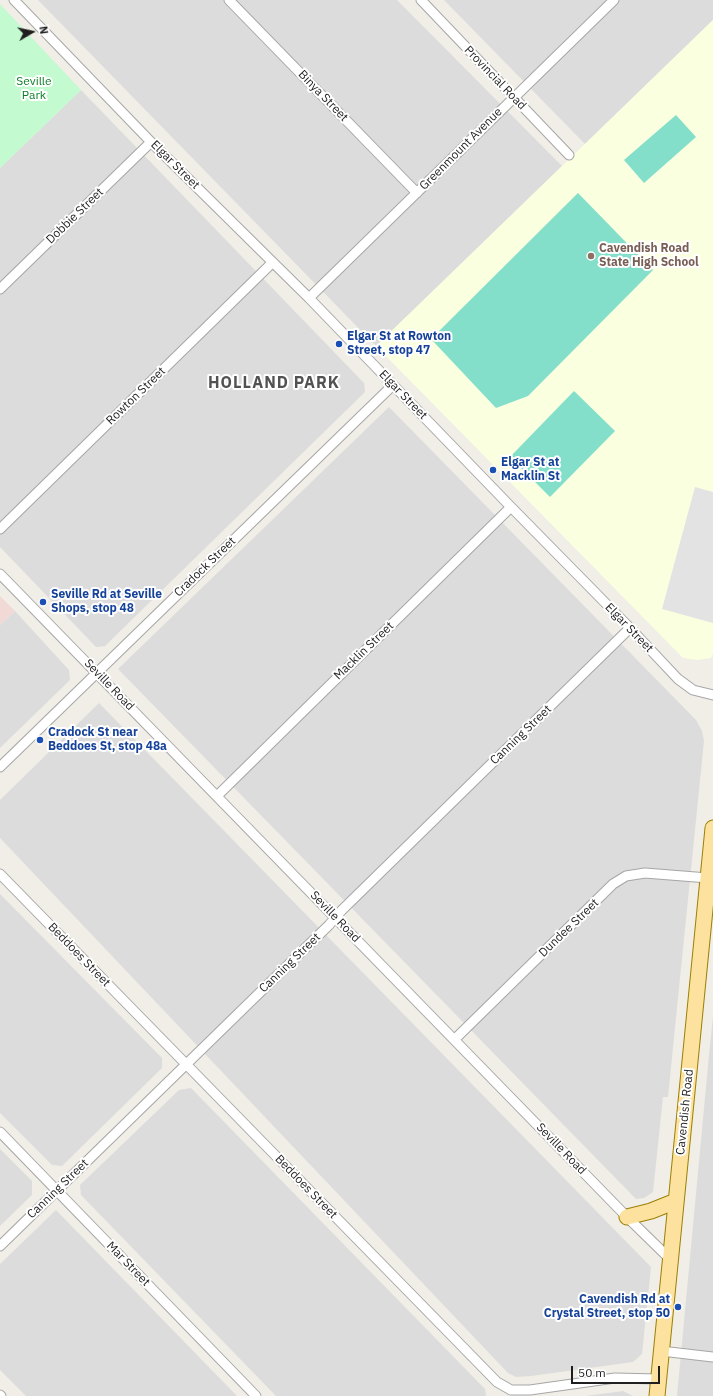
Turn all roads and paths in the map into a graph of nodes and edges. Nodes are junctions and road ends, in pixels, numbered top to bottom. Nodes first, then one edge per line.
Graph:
1 (14, 0) edge
2 (229, 0) edge
3 (420, 0) edge
4 (614, 0) edge
5 (514, 98) junction
6 (151, 142) junction
7 (570, 155) dead end
8 (417, 193) junction
9 (272, 263) junction
10 (0, 289) edge
11 (309, 298) junction
12 (393, 385) junction
13 (511, 507) junction
14 (0, 529) edge
15 (0, 574) edge
16 (630, 628) junction
17 (97, 672) junction
18 (713, 695) edge
19 (0, 767) edge
20 (217, 796) junction
21 (713, 828) edge
22 (0, 874) edge
23 (708, 878) junction
24 (335, 917) junction
25 (708, 926) edge
26 (455, 1039) junction
27 (186, 1064) junction
28 (0, 1132) edge
29 (56, 1191) junction
30 (676, 1201) junction
31 (627, 1217) junction
32 (0, 1246) edge
33 (670, 1259) junction
34 (661, 1351) junction
35 (713, 1357) edge
36 (658, 1379) junction
37 (510, 1393) edge
38 (256, 1396) edge
39 (657, 1396) edge

1 - 6 street, Elgar Street
2 - 8 street, Binya Street
3 - 5 street, Provincial Road
4 - 5 street, Greenmount Avenue
5 - 7 street, Provincial Road
5 - 8 street, Greenmount Avenue
6 - 9 street, Elgar Street
6 - 10 street, Dobbie Street
8 - 11 street, Greenmount Avenue
9 - 11 street, Elgar Street
9 - 14 street, Rowton Street
11 - 12 street, Elgar Street
12 - 13 street, Elgar Street
12 - 17 street, Cradock Street
13 - 16 street, Elgar Street
13 - 20 street, Macklin Street
15 - 17 street, Seville Road
16 - 18 street, Elgar Street
16 - 24 street, Canning Street
17 - 19 street, Cradock Street
17 - 20 street, Seville Road
20 - 24 street, Seville Road
21 - 23 main road, Cavendish Road
22 - 27 street, Beddoes Street
23 - 25 main road, Cavendish Road
23 - 26 street, Dundee Street
24 - 26 street, Seville Road
24 - 27 street, Canning Street
25 - 30 main road, Cavendish Road
26 - 31 street, Seville Road
27 - 29 street, Canning Street
27 - 37 street, Beddoes Street
28 - 29 street, Mar Street
29 - 32 street, Canning Street
29 - 38 street, Mar Street
30 - 31 main road
30 - 33 main road, Cavendish Road
31 - 33 street, Seville Road
33 - 34 main road, Cavendish Road
34 - 35 street
34 - 36 main road, Cavendish Road
36 - 37 street, Beddoes Street
36 - 39 main road, Cavendish Road

